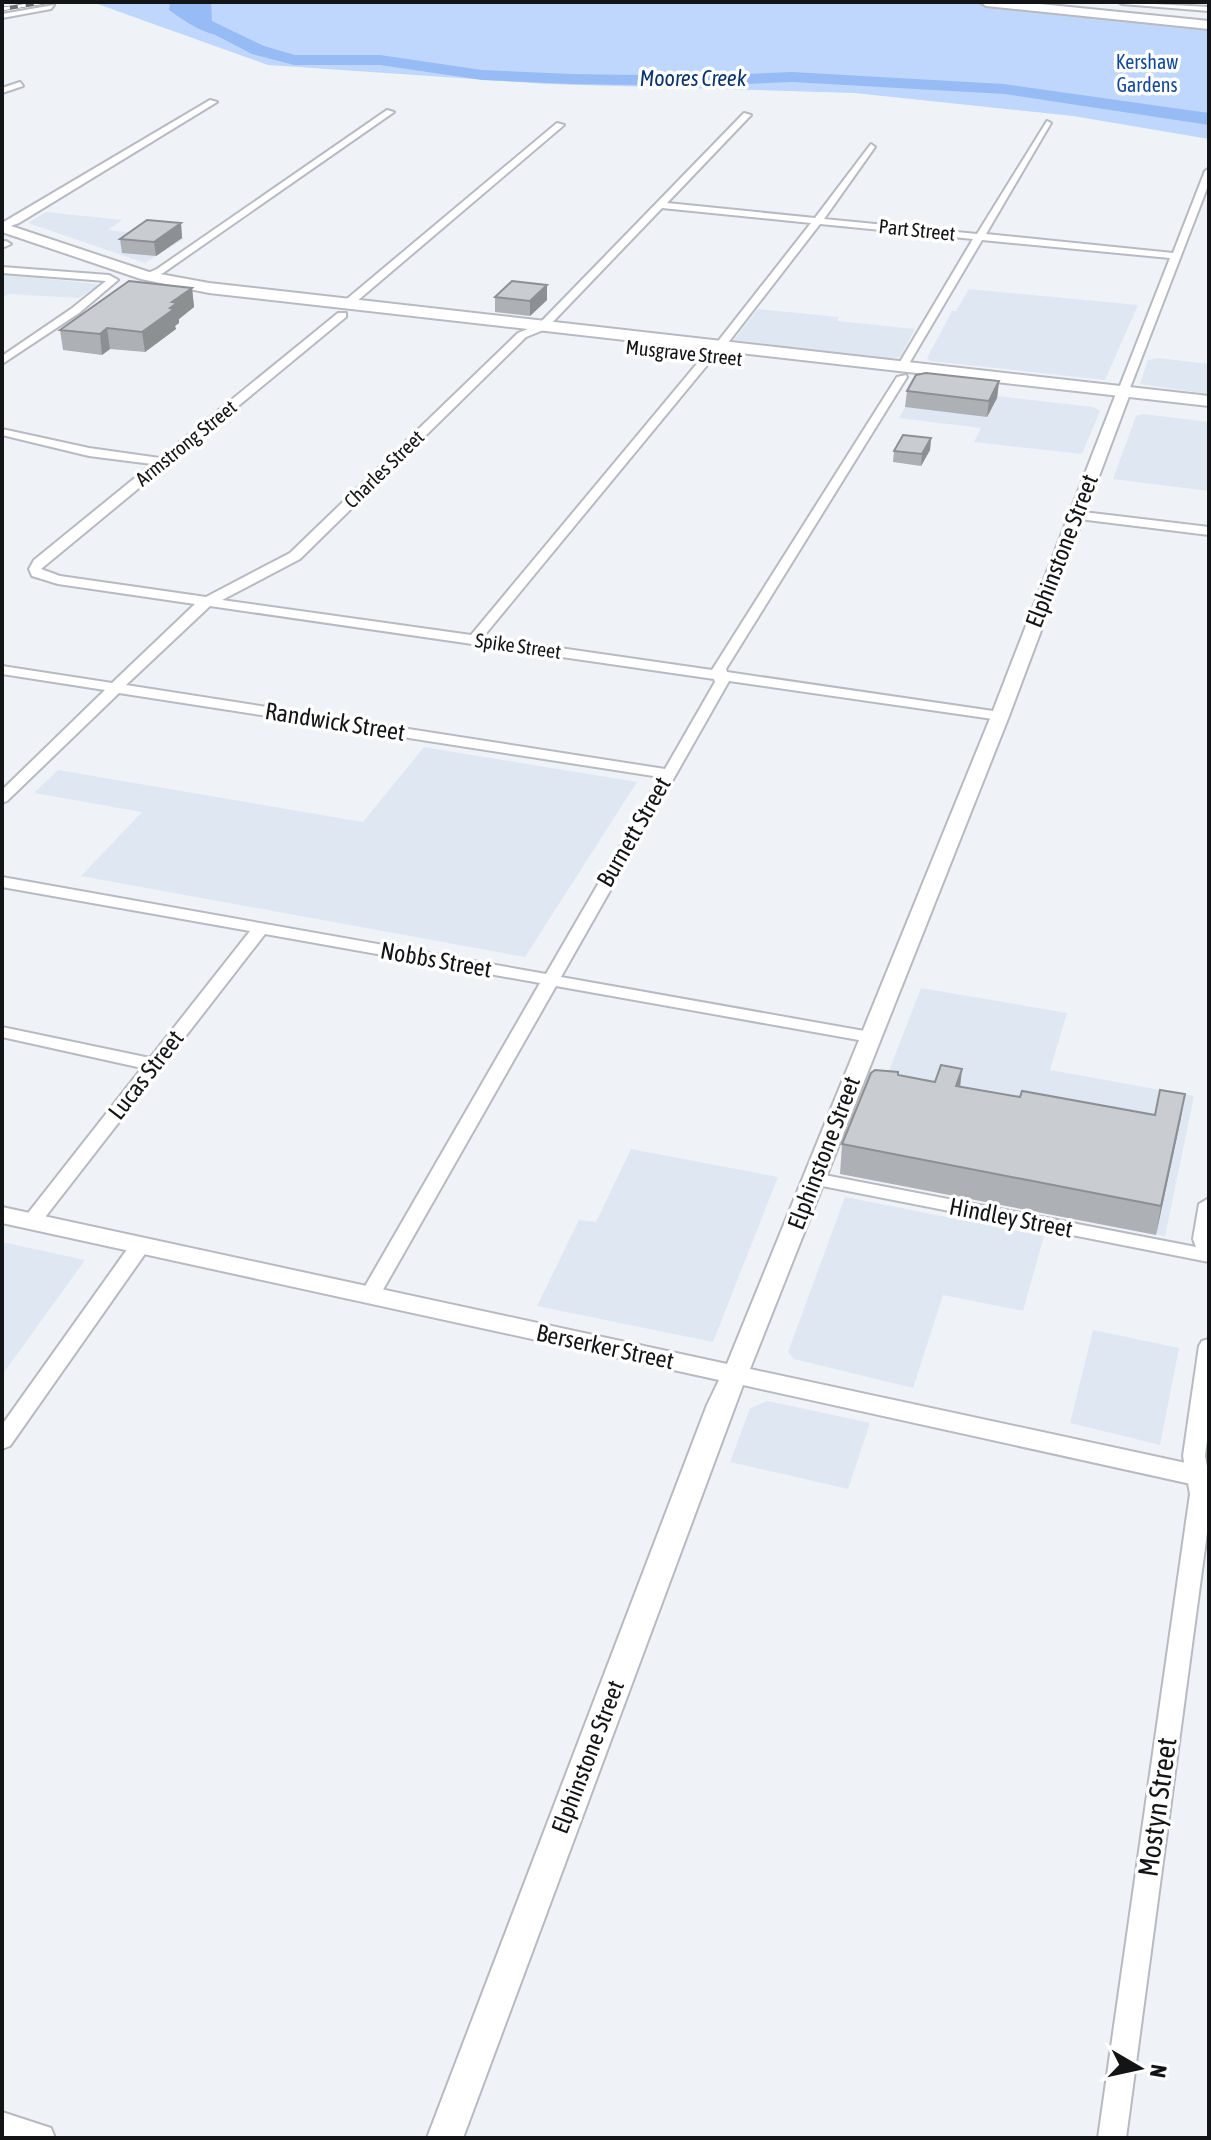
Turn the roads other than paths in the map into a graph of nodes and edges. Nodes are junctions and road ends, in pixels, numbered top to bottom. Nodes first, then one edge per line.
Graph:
1 (986, 2) edge
2 (1022, 2) edge
3 (1122, 2) edge
4 (51, 7) dead end
5 (1209, 8) edge
6 (2, 16) edge
7 (1209, 21) edge
8 (20, 84) dead end
9 (2, 91) edge
10 (213, 102) dead end
11 (390, 112) dead end
12 (747, 115) dead end
13 (1047, 123) dead end
14 (560, 125) dead end
15 (871, 147) dead end
16 (1209, 171) edge
17 (657, 205) junction
18 (818, 221) junction
19 (2, 227) edge
20 (981, 237) junction
21 (3, 244) edge
22 (1177, 256) junction
23 (2, 270) edge
24 (146, 276) junction
25 (111, 279) junction
26 (344, 310) junction
27 (542, 327) junction
28 (522, 335) junction
29 (714, 351) junction
30 (2, 361) edge
31 (902, 372) junction
32 (1122, 397) junction
33 (1209, 401) edge
34 (1209, 412) edge
35 (2, 432) edge
36 (162, 462) junction
37 (1075, 515) junction
38 (1209, 531) edge
39 (37, 573) joint
40 (210, 601) junction
41 (474, 640) junction
42 (2, 670) edge
43 (720, 676) junction
44 (116, 687) junction
45 (1000, 716) junction
46 (667, 774) junction
47 (2, 798) edge
48 (2, 882) edge
49 (261, 928) junction
50 (548, 981) junction
51 (2, 1032) edge
52 (870, 1037) junction
53 (155, 1065) junction
54 (814, 1179) junction
55 (1209, 1204) edge
56 (2, 1215) edge
57 (32, 1221) junction
58 (140, 1246) junction
59 (1209, 1255) edge
60 (370, 1295) junction
61 (1209, 1346) edge
62 (735, 1375) junction
63 (2, 1441) edge
64 (1203, 1477) edge
65 (2, 2126) edge
66 (41, 2138) edge
67 (445, 2138) edge
68 (1112, 2138) edge

1 - 7 highway
2 - 7 highway
3 - 5 street
4 - 6 street
8 - 9 street
10 - 19 street
11 - 24 street
12 - 17 street, Charles Street
13 - 20 street, Burnett Street
14 - 26 street, Armstrong Street
15 - 18 street
16 - 22 street, Elphinstone Street
17 - 18 street, Part Street
17 - 27 street, Charles Street
18 - 20 street, Part Street
18 - 29 street
19 - 24 main road, Musgrave Street
20 - 22 street, Part Street
20 - 31 street, Burnett Street
21 - 25 main road, Musgrave Street
22 - 32 street, Elphinstone Street
23 - 25 street
24 - 26 main road, Musgrave Street
25 - 26 main road, Musgrave Street
25 - 30 street
26 - 27 main road, Musgrave Street
26 - 28 main road, Musgrave Street
26 - 36 street, Armstrong Street
27 - 28 street, Charles Street
27 - 29 main road, Musgrave Street
28 - 29 main road, Musgrave Street
28 - 40 street, Charles Street
29 - 31 main road, Musgrave Street
29 - 41 street
31 - 32 main road, Musgrave Street
31 - 43 street, Burnett Street
32 - 33 main road, Musgrave Street
32 - 34 main road, Musgrave Street
32 - 37 street, Elphinstone Street
35 - 36 street
36 - 39 street, Armstrong Street
37 - 38 street
37 - 45 street, Elphinstone Street
39 - 40 street, Spike Street
40 - 41 street, Spike Street
40 - 44 street, Charles Street
41 - 43 street, Spike Street
42 - 44 street, Randwick Street
43 - 45 street, Spike Street
43 - 46 street, Burnett Street
44 - 46 street, Randwick Street
44 - 47 street, Charles Street
45 - 52 street, Elphinstone Street
46 - 50 street, Burnett Street
48 - 49 street, Nobbs Street
49 - 50 street, Nobbs Street
49 - 53 street, Lucas Street
50 - 52 street, Nobbs Street
50 - 60 street, Burnett Street
51 - 53 street
52 - 54 street, Elphinstone Street
53 - 57 street, Lucas Street
54 - 59 street, Hindley Street
54 - 62 street, Elphinstone Street
55 - 59 street
56 - 57 street, Berserker Street
57 - 58 street, Berserker Street
58 - 60 street, Berserker Street
58 - 63 street
60 - 62 street, Berserker Street
61 - 64 street, Mostyn Street
62 - 64 street, Berserker Street
62 - 67 street, Elphinstone Street
64 - 68 street, Mostyn Street
65 - 66 street

